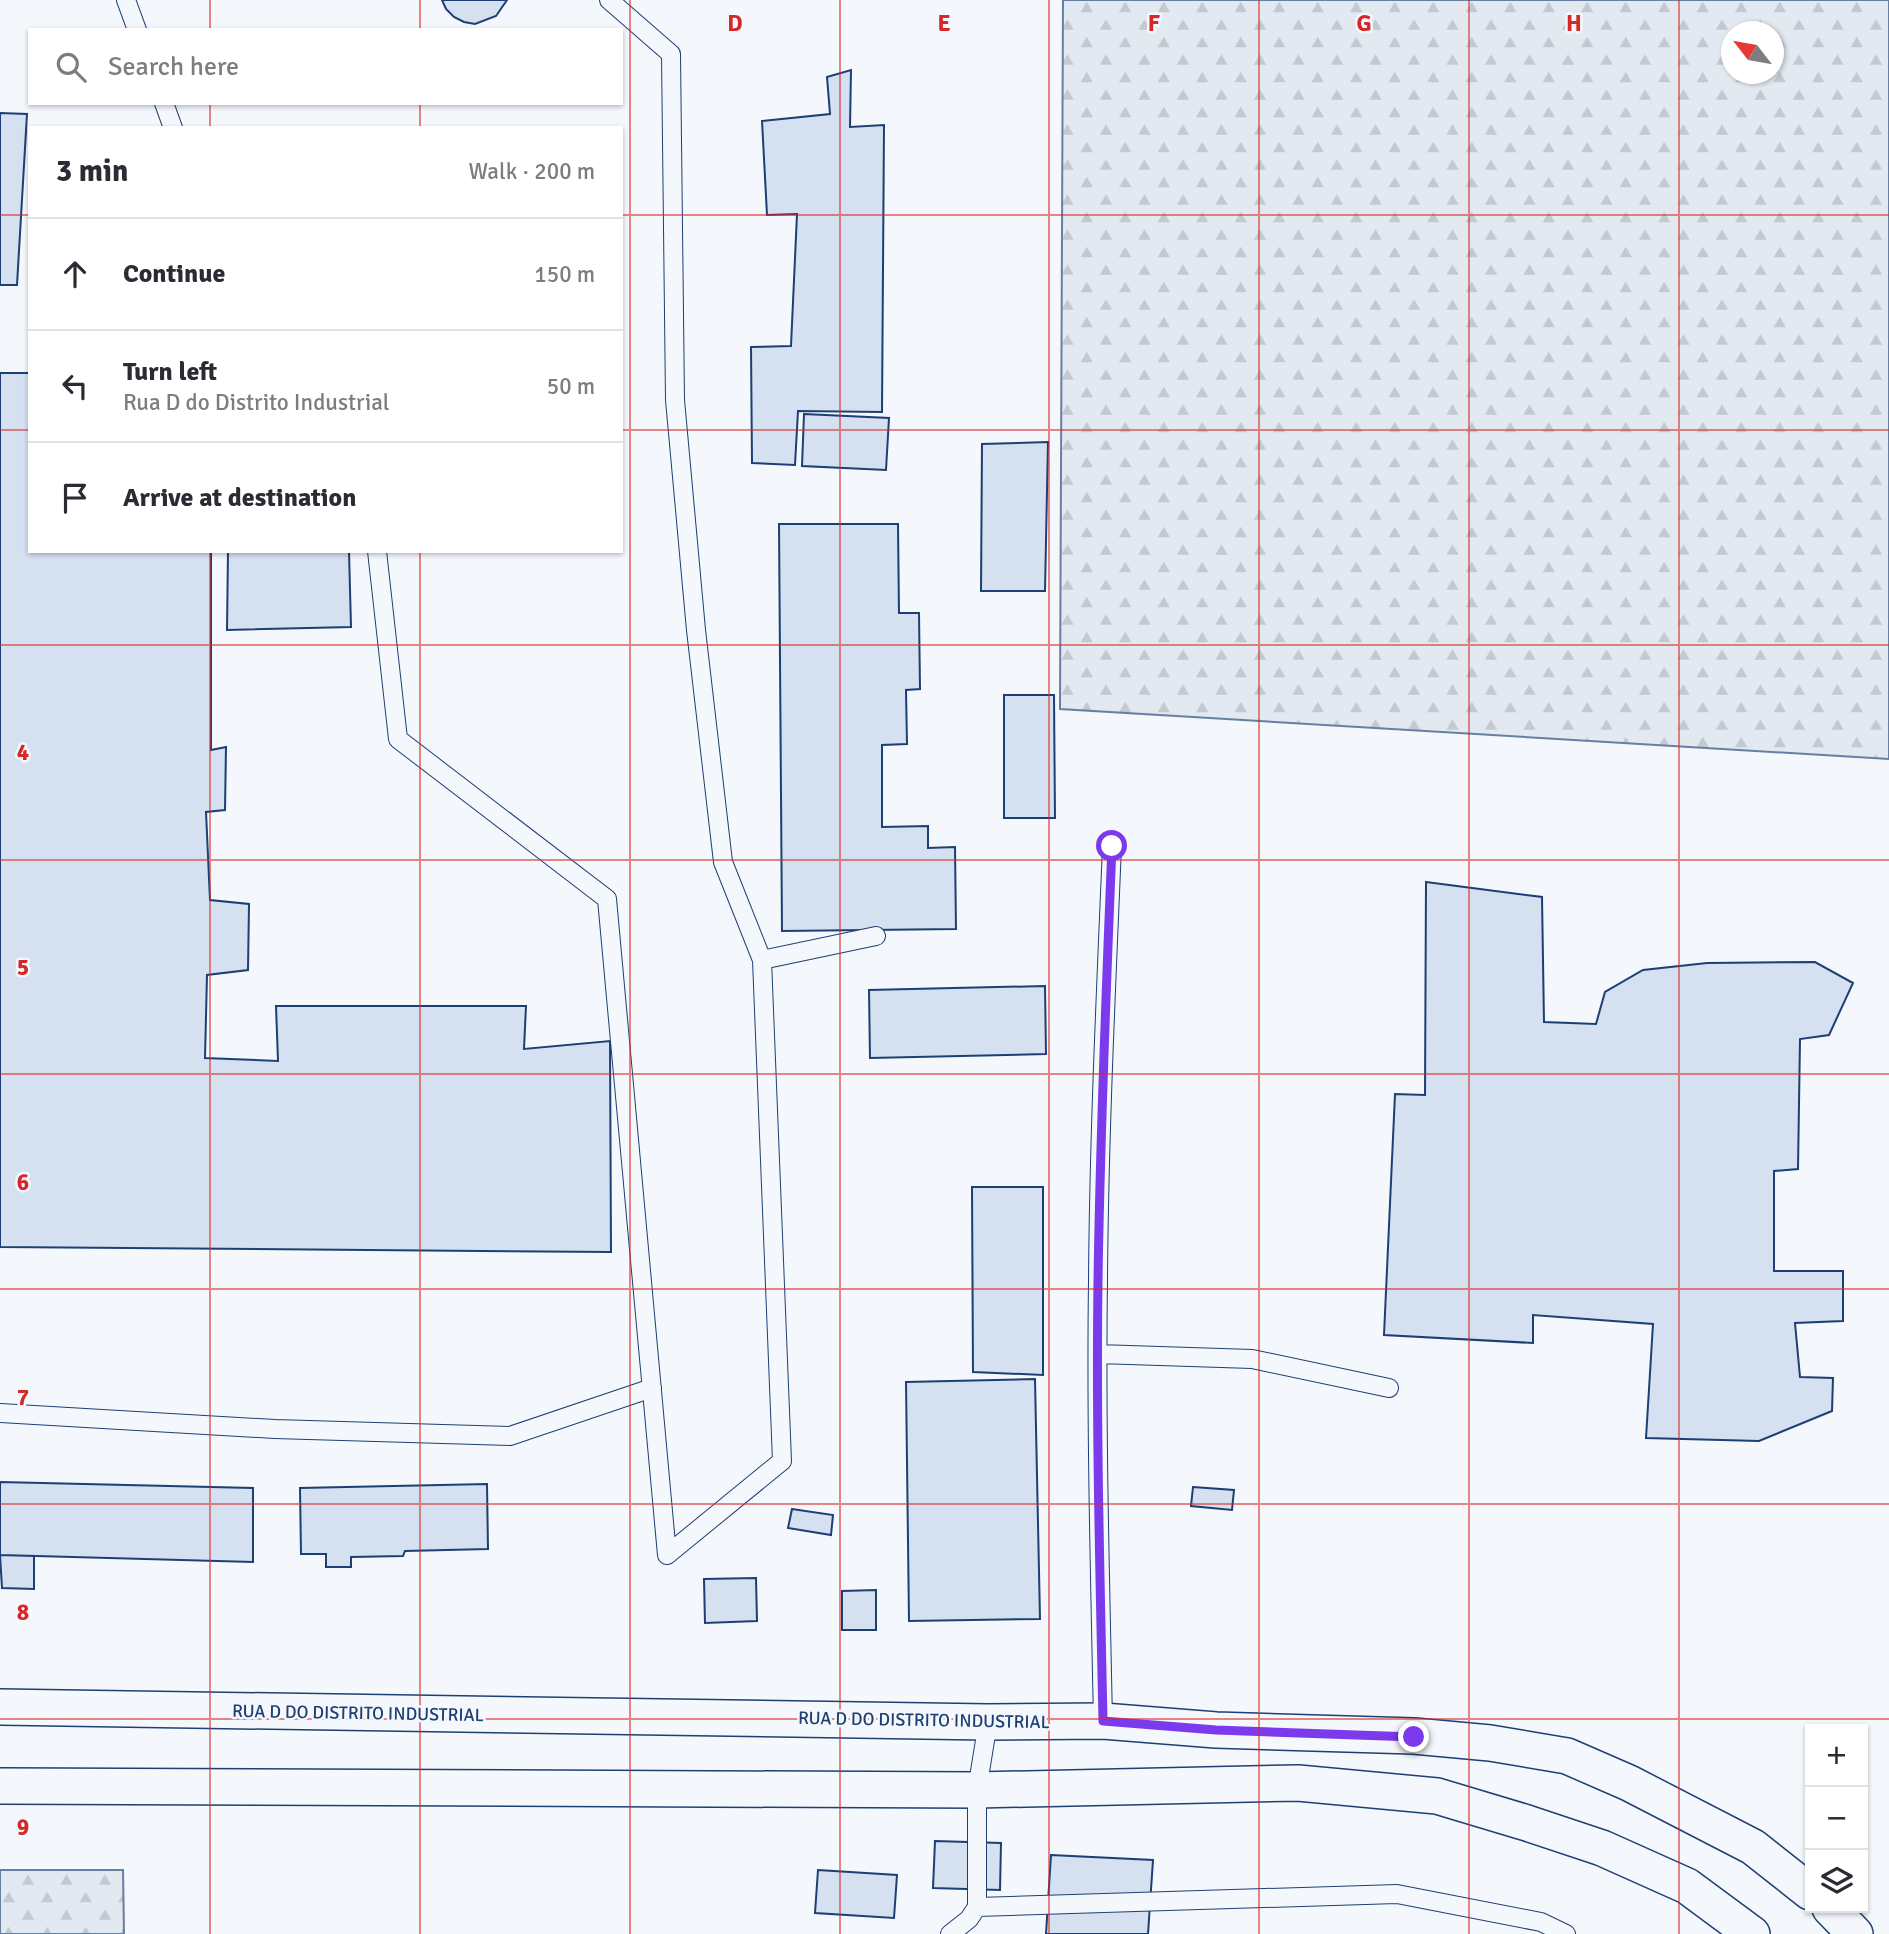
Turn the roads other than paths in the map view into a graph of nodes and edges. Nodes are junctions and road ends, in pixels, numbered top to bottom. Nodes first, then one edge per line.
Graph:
1 (126, 0) edge
2 (609, 0) edge
3 (136, 28) edge
4 (165, 105) edge
5 (172, 126) edge
6 (377, 553) edge
7 (1112, 846) dead end
8 (876, 936) dead end
9 (762, 960) junction
10 (1098, 1354) junction
11 (652, 1388) junction
12 (1389, 1388) dead end
13 (0, 1413) edge
14 (0, 1707) edge
15 (1103, 1721) junction
16 (988, 1722) junction
17 (0, 1786) edge
18 (977, 1790) junction
19 (1805, 1888) edge
20 (977, 1907) junction
21 (1835, 1913) edge
22 (950, 1934) edge
23 (1566, 1934) edge
24 (1752, 1934) edge
25 (1855, 1934) edge

1 - 3 lane
2 - 9 lane
4 - 5 lane
6 - 11 lane
7 - 10 lane
8 - 9 lane
9 - 11 lane
10 - 12 lane
10 - 15 lane
11 - 13 lane
14 - 16 street, RUA D DO DISTRITO INDUSTRIAL
15 - 16 street, RUA D DO DISTRITO INDUSTRIAL
15 - 19 street, RUA D DO DISTRITO INDUSTRIAL
16 - 18 lane
17 - 18 street
18 - 20 lane
18 - 24 street
20 - 22 lane
20 - 23 lane
21 - 25 street

